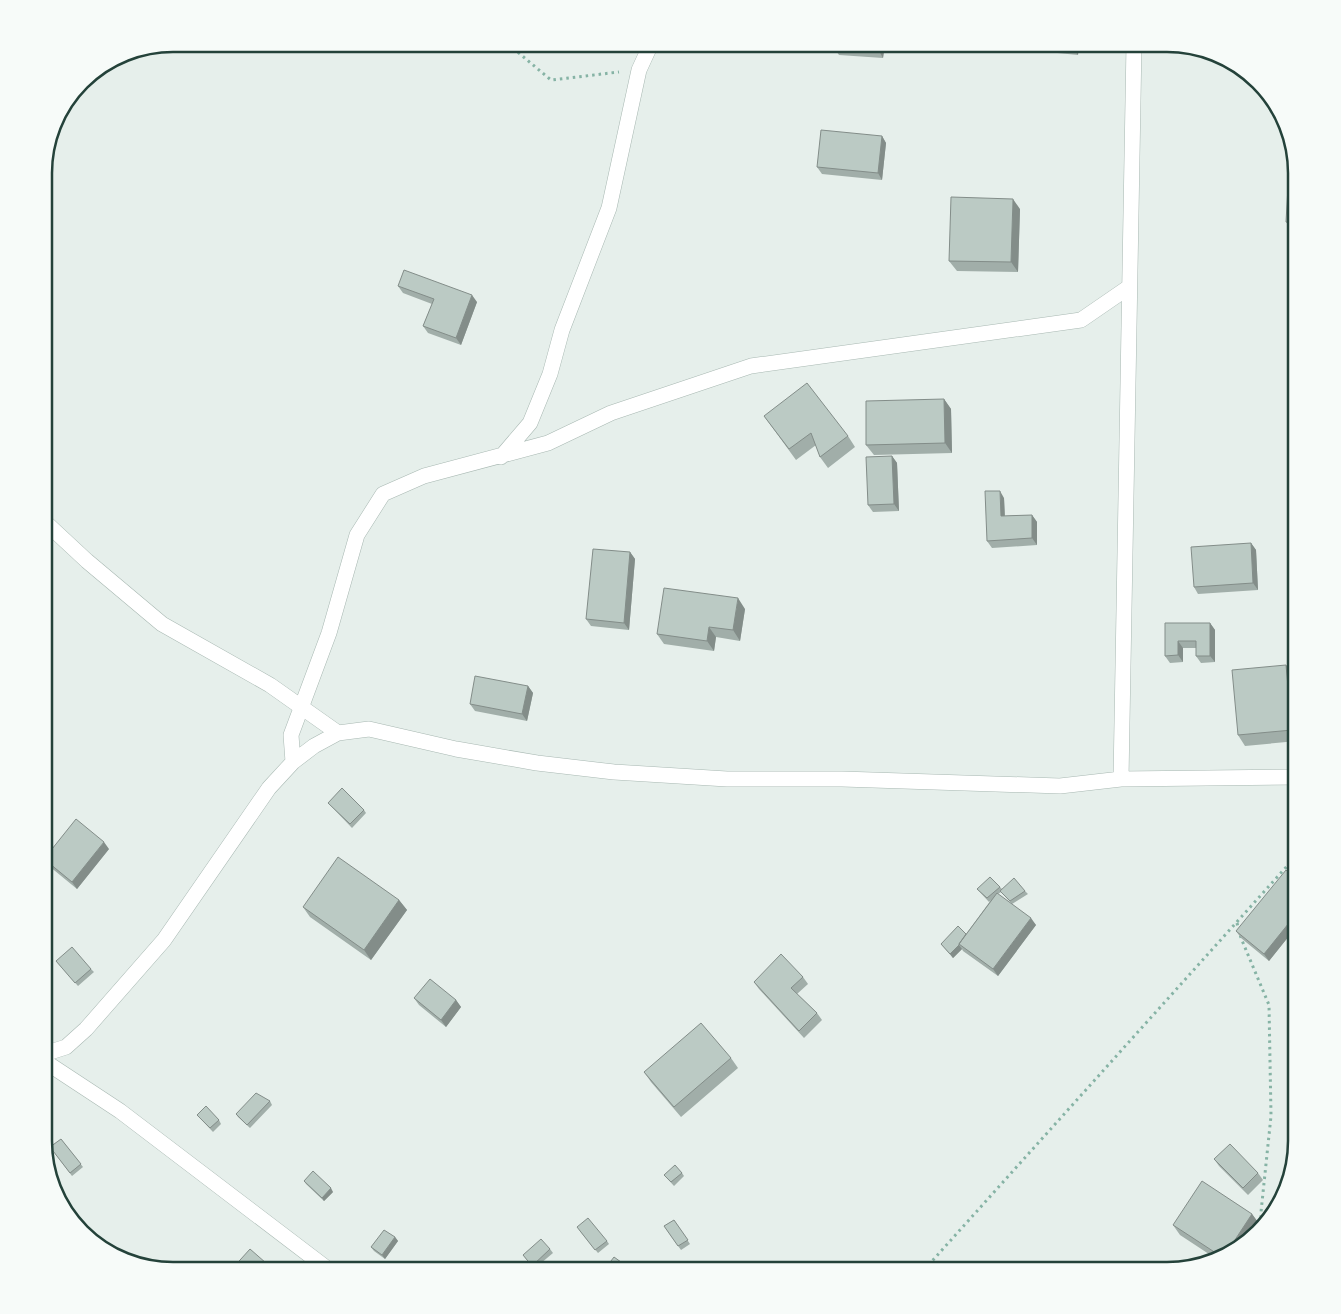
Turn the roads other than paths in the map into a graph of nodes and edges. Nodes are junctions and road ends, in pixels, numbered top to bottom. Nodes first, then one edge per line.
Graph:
1 (646, 52) edge
2 (1134, 53) edge
3 (1129, 287) junction
4 (501, 457) junction
5 (53, 529) edge
6 (301, 707) junction
7 (338, 733) junction
8 (293, 762) junction
9 (1288, 777) edge
10 (1121, 779) junction
11 (53, 1051) edge
12 (53, 1067) edge
13 (318, 1262) edge

1 - 4 street
2 - 3 street
3 - 4 street
3 - 10 street
4 - 6 street
5 - 6 street
6 - 7 street
6 - 8 street
7 - 8 street
7 - 10 street
8 - 11 street
9 - 10 street
12 - 13 street

